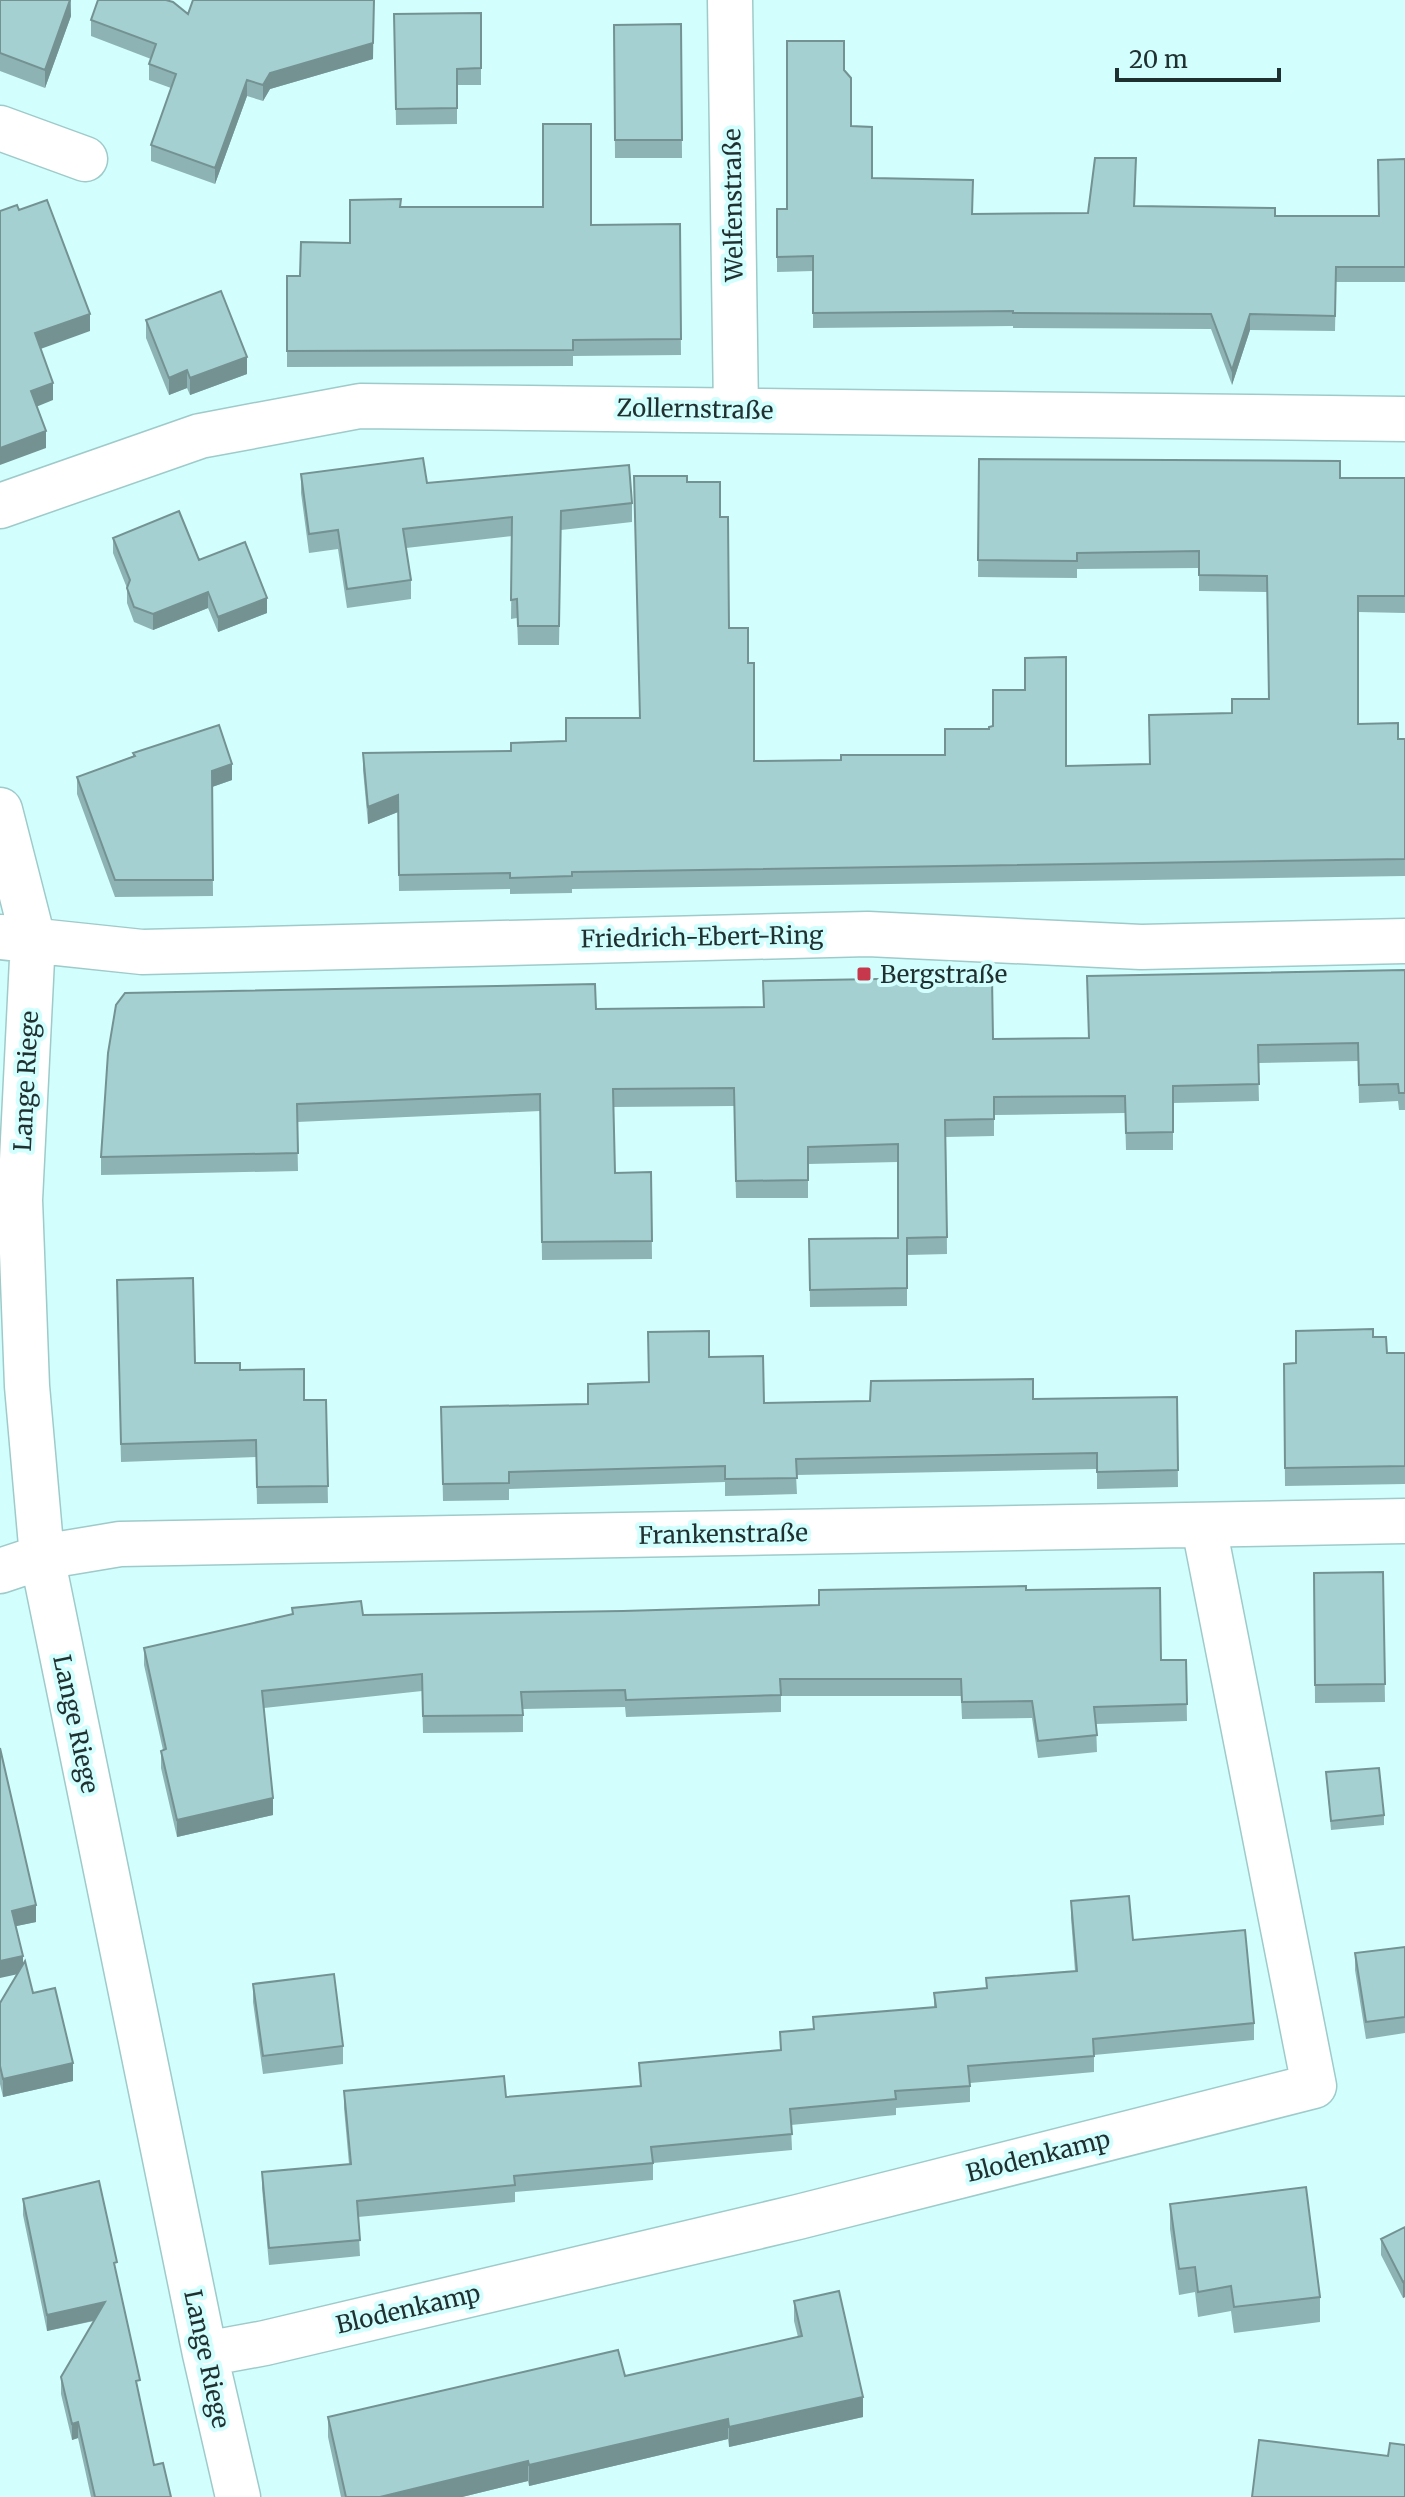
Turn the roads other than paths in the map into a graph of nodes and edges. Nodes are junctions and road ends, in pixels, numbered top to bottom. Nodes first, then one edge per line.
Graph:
1 (730, 0) edge
2 (0, 128) edge
3 (85, 159) dead end
4 (736, 410) junction
5 (1405, 419) edge
6 (0, 506) edge
7 (0, 810) edge
8 (17, 938) edge
9 (1405, 941) edge
10 (1405, 1521) edge
11 (1204, 1527) junction
12 (42, 1557) junction
13 (0, 1571) edge
14 (205, 2354) junction
15 (238, 2497) edge

1 - 4 street, Welfenstraße
2 - 3 street
4 - 5 street, Zollernstraße
4 - 6 street, Zollernstraße
7 - 8 street, Lange Riege
8 - 9 street, Friedrich-Ebert-Ring
8 - 12 street, Lange Riege
10 - 11 street, Frankenstraße
11 - 12 street, Frankenstraße
11 - 14 street, Blodenkamp
12 - 13 street, Frankenstraße
12 - 14 street, Lange Riege
14 - 15 street, Lange Riege

